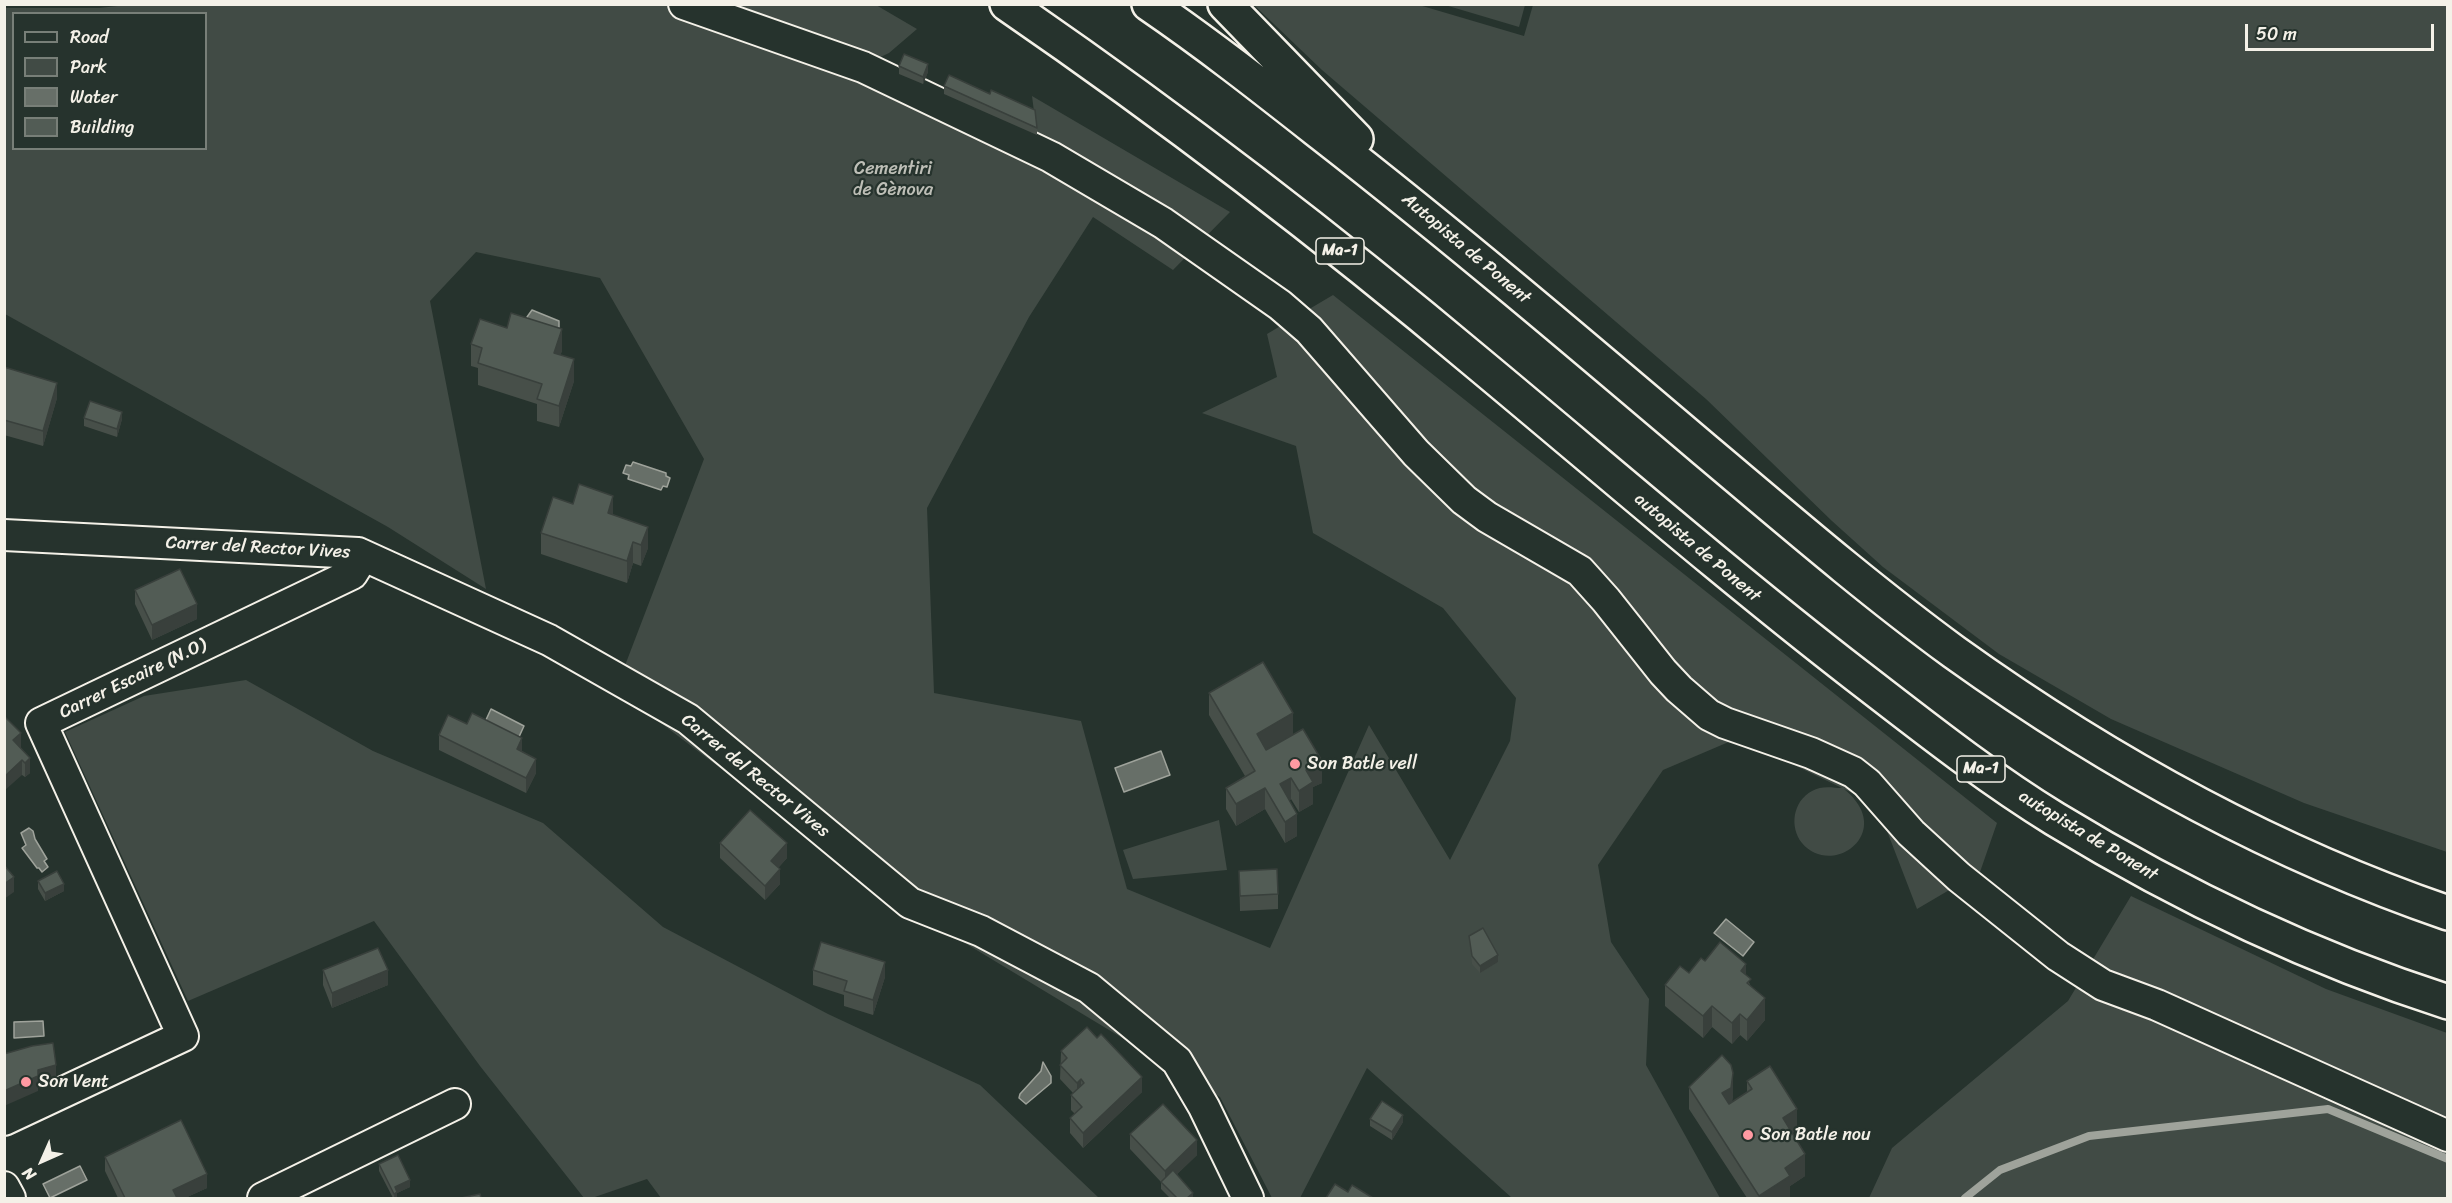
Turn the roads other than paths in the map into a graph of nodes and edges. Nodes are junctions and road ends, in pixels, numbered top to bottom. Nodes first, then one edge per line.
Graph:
1 (684, 4) edge
2 (1007, 4) edge
3 (1149, 4) edge
4 (1226, 4) edge
5 (1438, 224) junction
6 (4, 535) edge
7 (358, 553) junction
8 (2448, 913) edge
9 (2448, 1002) edge
10 (454, 1104) dead end
11 (4, 1120) edge
12 (2448, 1136) edge
13 (4, 1187) edge
14 (10, 1198) edge
15 (263, 1198) edge
16 (1248, 1198) edge

1 - 12 street
2 - 9 highway, autopista de Ponent / Ma-1
3 - 5 highway, Autopista de Ponent
4 - 5 highway
5 - 8 highway, Autopista de Ponent
6 - 7 street, Carrer del Rector Vives
7 - 11 street, Carrer Escaire (N.O)
7 - 16 street, Carrer del Rector Vives
10 - 15 street
13 - 14 street

